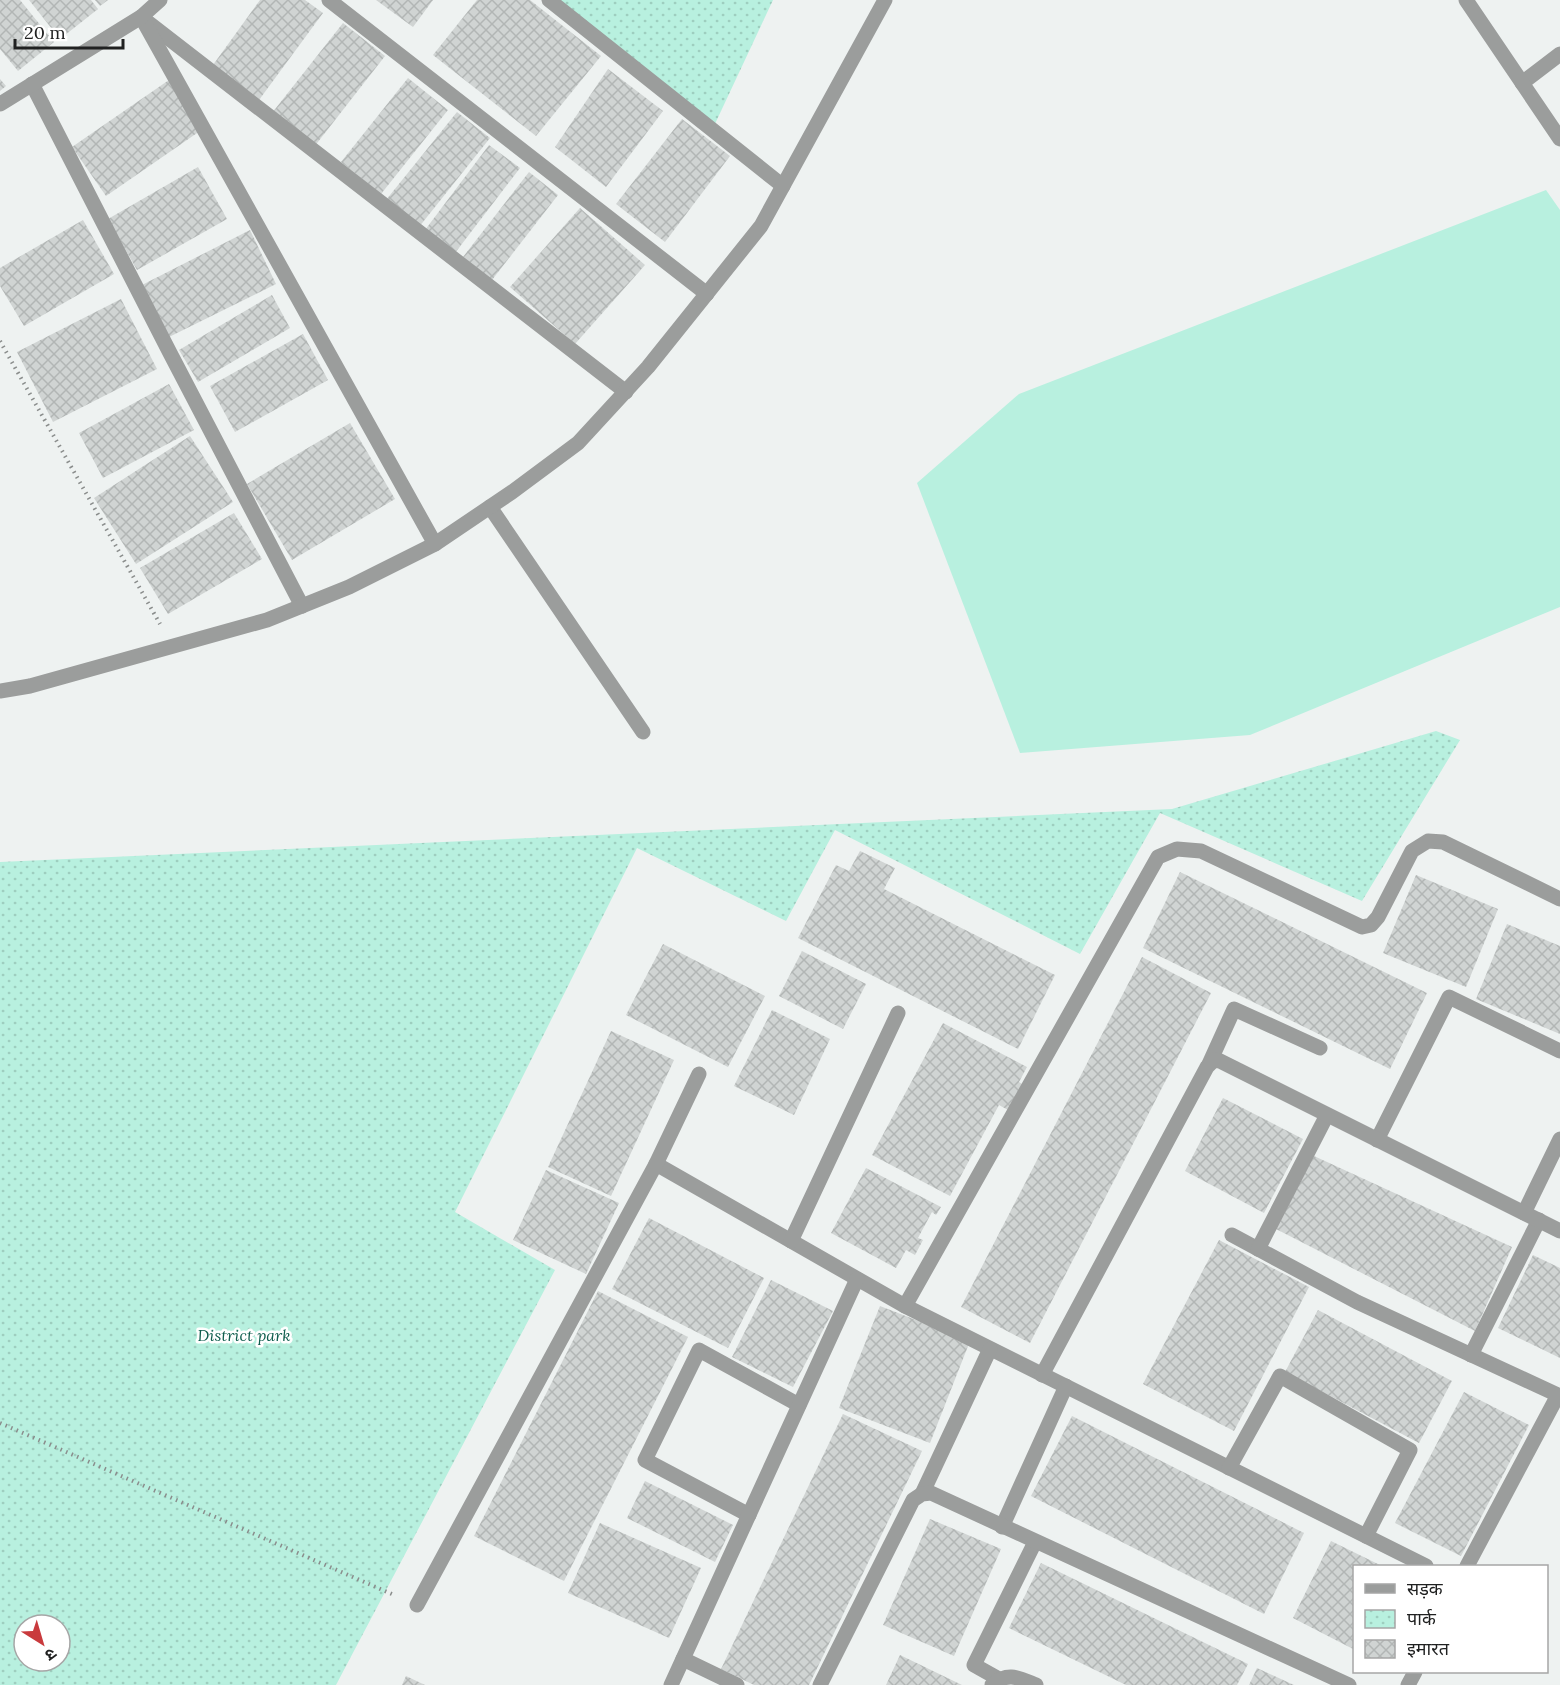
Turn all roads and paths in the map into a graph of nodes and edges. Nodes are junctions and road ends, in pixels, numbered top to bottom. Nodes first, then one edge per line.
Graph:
1 (160, 0) edge
2 (329, 0) edge
3 (549, 0) edge
4 (885, 0) edge
5 (1466, 0) edge
6 (141, 17) junction
7 (1560, 54) edge
8 (1522, 83) junction
9 (32, 84) junction
10 (0, 104) edge
11 (1560, 140) edge
12 (783, 186) junction
13 (707, 294) junction
14 (0, 340) edge
15 (626, 392) junction
16 (490, 507) junction
17 (435, 544) junction
18 (302, 606) junction
19 (172, 646) junction
20 (0, 691) edge
21 (643, 732) dead end
22 (1560, 899) edge
23 (898, 1013) dead end
24 (1320, 1048) dead end
25 (1560, 1051) edge
26 (1209, 1064) junction
27 (699, 1074) dead end
28 (1327, 1115) junction
29 (1560, 1139) edge
30 (1377, 1140) junction
31 (656, 1164) junction
32 (1524, 1213) junction
33 (1539, 1220) junction
34 (1560, 1231) edge
35 (1232, 1235) dead end
36 (791, 1241) junction
37 (1258, 1249) junction
38 (857, 1279) junction
39 (905, 1306) junction
40 (990, 1348) junction
41 (1471, 1355) junction
42 (1042, 1375) junction
43 (1066, 1386) junction
44 (1559, 1394) edge
45 (800, 1405) junction
46 (0, 1423) edge
47 (1229, 1468) junction
48 (922, 1494) junction
49 (749, 1515) junction
50 (1002, 1527) junction
51 (1366, 1536) junction
52 (1035, 1542) junction
53 (1424, 1565) edge
54 (1468, 1565) edge
55 (417, 1605) joint
56 (683, 1659) junction
57 (995, 1682) edge
58 (671, 1685) edge
59 (737, 1685) edge
60 (820, 1685) edge
61 (1036, 1685) edge
62 (1349, 1685) edge

1 - 6 street
2 - 13 street
3 - 12 street
4 - 12 street
5 - 8 street
6 - 9 street
6 - 15 street
6 - 17 street
7 - 8 street
8 - 11 street
9 - 10 street
9 - 18 street
12 - 13 street
13 - 15 street
14 - 19 path
15 - 16 street
16 - 17 street
16 - 21 street
17 - 18 street
18 - 19 street
19 - 20 street
22 - 39 street
23 - 36 street
24 - 26 street
25 - 30 street
26 - 28 street
26 - 42 street
27 - 31 street
28 - 30 street
28 - 37 street
29 - 32 street
30 - 32 street
31 - 36 street
31 - 55 street
32 - 33 street
33 - 34 street
33 - 41 street
35 - 37 street
36 - 38 street
37 - 41 street
38 - 39 street
38 - 45 street
39 - 40 street
40 - 42 street
40 - 48 street
41 - 44 street
42 - 43 street
43 - 47 street
43 - 50 street
44 - 54 street
45 - 49 street
45 - 49 street
46 - 55 path
47 - 51 street
47 - 51 street
48 - 50 street
48 - 60 street
49 - 56 street
50 - 52 street
51 - 53 street
52 - 57 street
52 - 62 street
56 - 58 street
56 - 59 street
57 - 61 street

